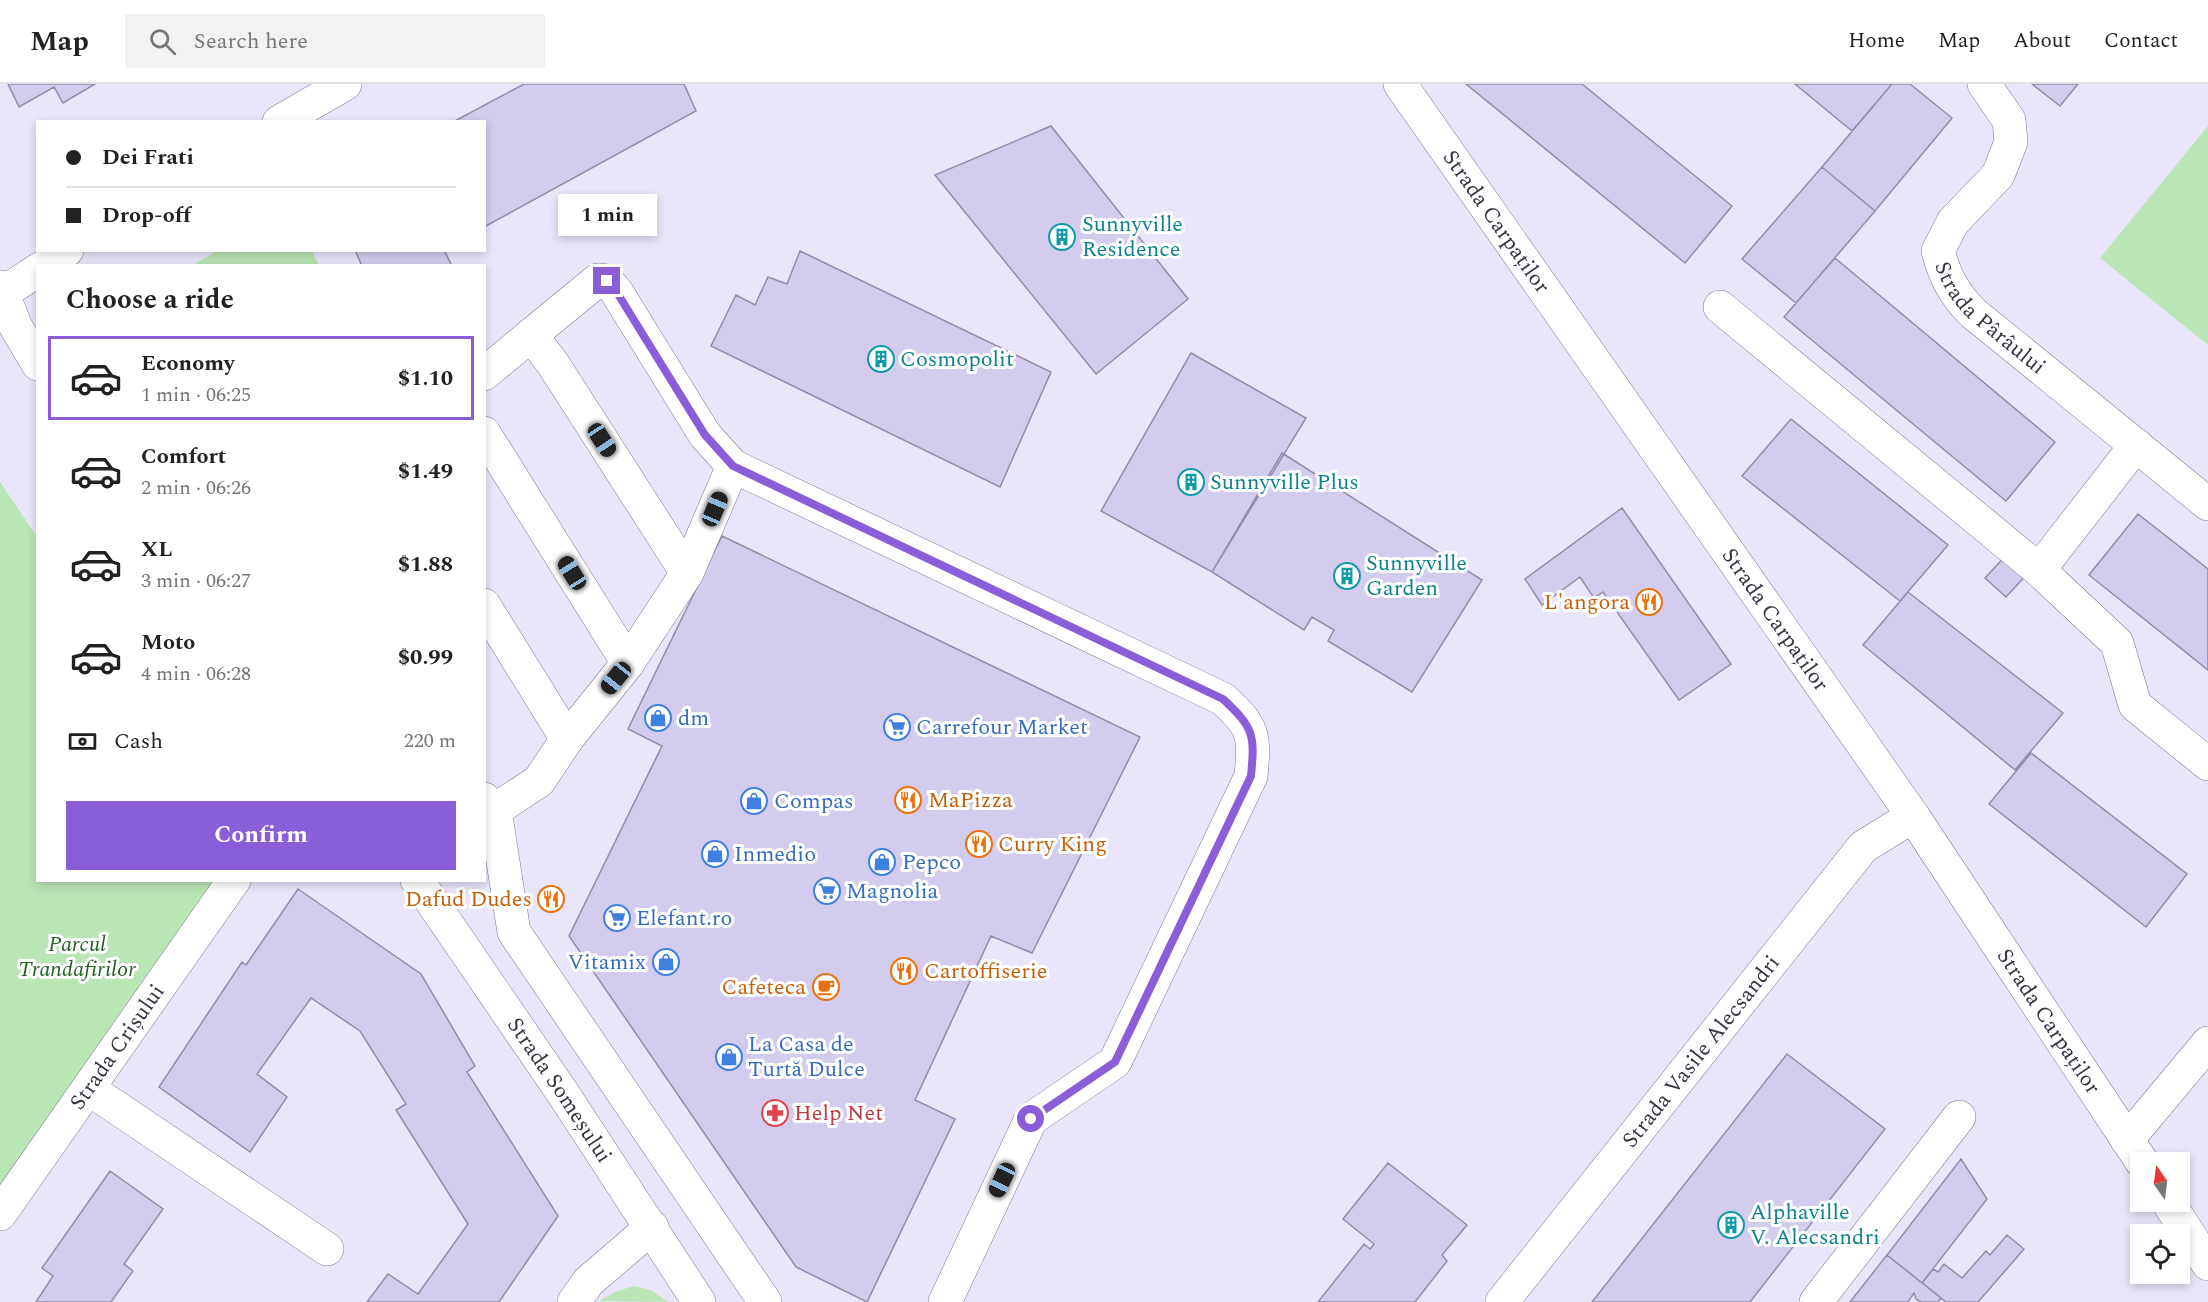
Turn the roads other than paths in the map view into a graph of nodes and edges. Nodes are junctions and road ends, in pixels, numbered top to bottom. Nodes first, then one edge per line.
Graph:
1 (345, 84) edge
2 (1400, 84) edge
3 (1984, 84) edge
4 (282, 120) edge
5 (64, 252) edge
6 (48, 264) edge
7 (36, 271) edge
8 (1, 292) edge
9 (1720, 307) dead end
10 (531, 335) junction
11 (36, 361) edge
12 (486, 372) edge
13 (486, 436) edge
14 (2136, 445) junction
15 (733, 466) junction
16 (2208, 504) edge
17 (2039, 570) junction
18 (687, 573) junction
19 (486, 608) edge
20 (628, 663) junction
21 (567, 739) junction
22 (2208, 764) edge
23 (490, 805) edge
24 (1913, 816) junction
25 (233, 882) edge
26 (418, 882) edge
27 (2208, 1043) edge
28 (89, 1089) junction
29 (1959, 1117) dead end
30 (2134, 1151) edge
31 (2174, 1212) edge
32 (0, 1214) edge
33 (652, 1227) junction
34 (327, 1249) dead end
35 (2208, 1264) edge
36 (574, 1302) edge
37 (699, 1302) edge
38 (765, 1302) edge
39 (945, 1302) edge
40 (1502, 1302) edge
41 (1816, 1302) edge

1 - 4 street
2 - 24 street, Strada Carpaților
3 - 14 street, Strada Pârâului
5 - 6 street
7 - 8 street
8 - 11 street
9 - 17 street
10 - 12 street
10 - 15 street
10 - 18 street
13 - 20 street
14 - 16 street, Strada Pârâului
14 - 17 street
15 - 18 street
15 - 39 street
17 - 22 street
18 - 20 street
19 - 21 street
20 - 21 street
21 - 23 street
23 - 38 street
24 - 30 street, Strada Carpaților
24 - 40 street, Strada Vasile Alecsandri
25 - 28 street, Strada Crișului
26 - 33 street, Strada Someșului
27 - 30 street
28 - 32 street, Strada Crișului
28 - 34 street
29 - 41 street
31 - 35 street
33 - 36 street
33 - 37 street, Strada Someșului

